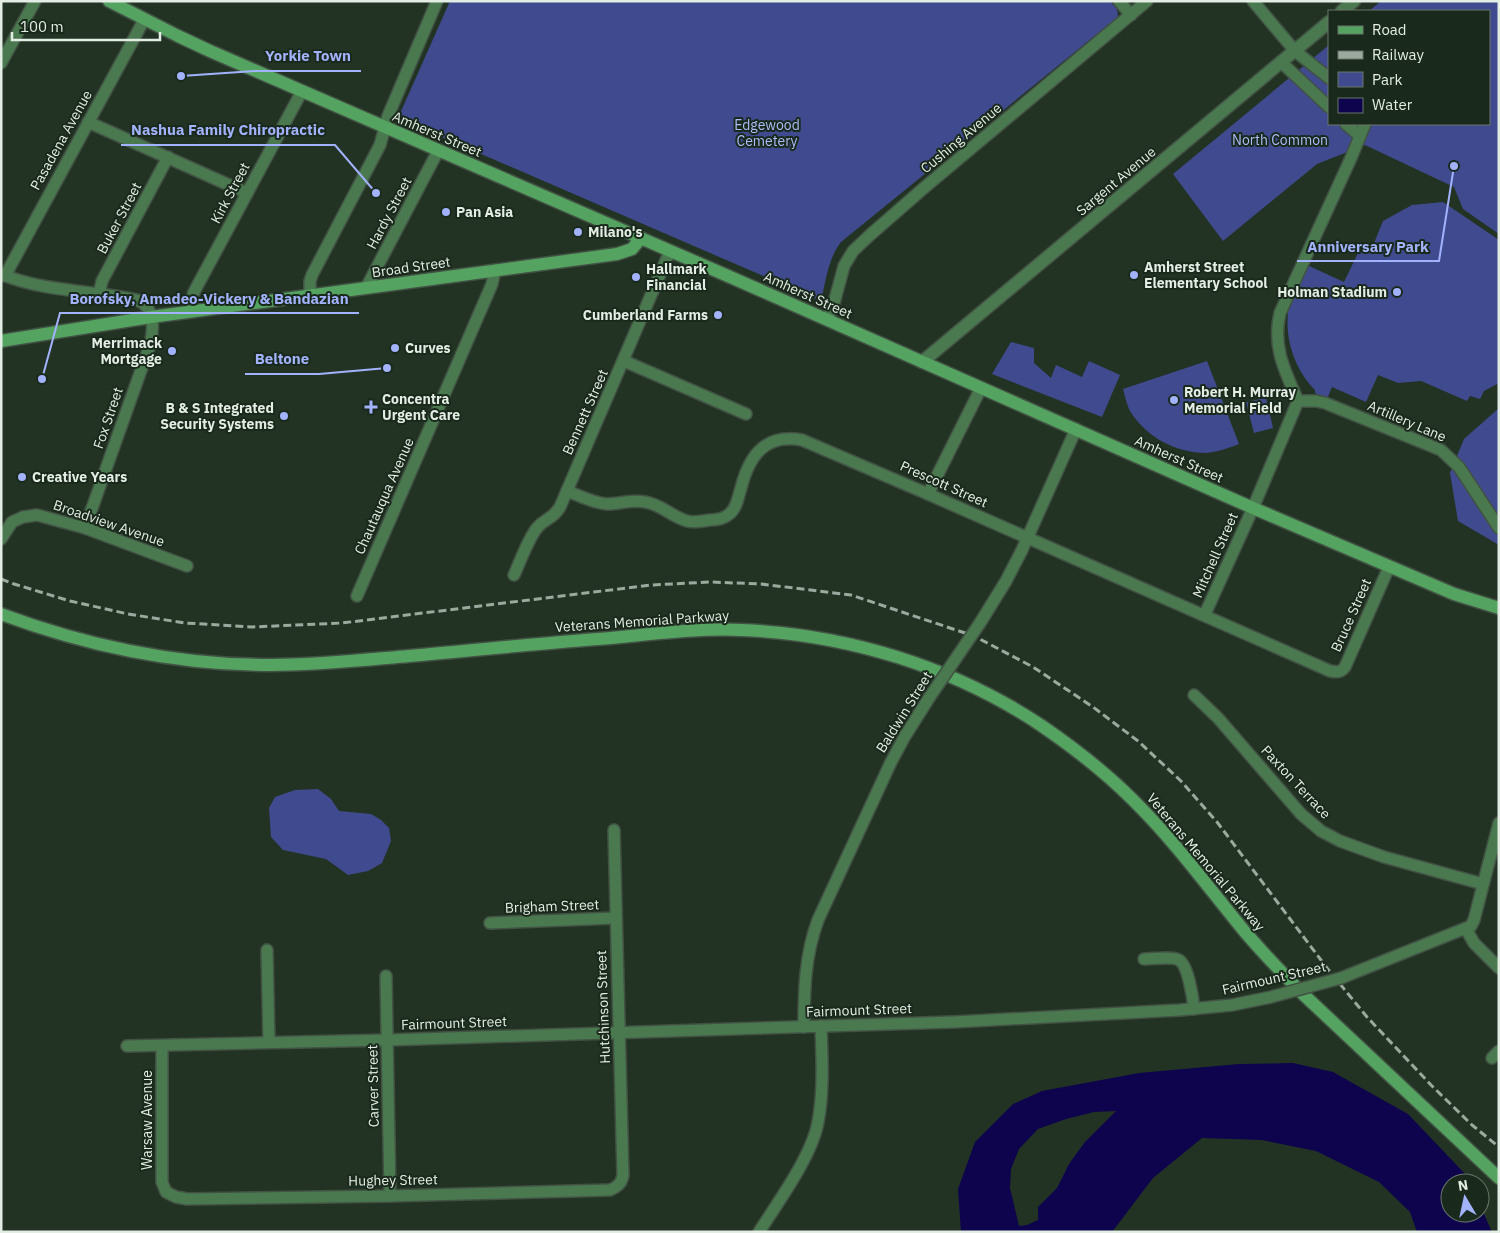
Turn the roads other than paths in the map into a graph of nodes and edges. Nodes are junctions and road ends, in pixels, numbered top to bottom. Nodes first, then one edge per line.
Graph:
1 (35, 1) edge
2 (109, 1) edge
3 (437, 1) edge
4 (1119, 1) edge
5 (1148, 1) edge
6 (1253, 1) edge
7 (1354, 1) edge
8 (1343, 10) edge
9 (1131, 15) junction
10 (144, 20) junction
11 (1328, 23) edge
12 (1295, 50) junction
13 (1281, 62) junction
14 (1, 64) edge
15 (1328, 77) edge
16 (302, 92) junction
17 (1328, 106) edge
18 (88, 122) junction
19 (1347, 125) edge
20 (1365, 125) edge
21 (385, 128) junction
22 (1360, 136) junction
23 (438, 151) junction
24 (168, 158) junction
25 (247, 193) junction
26 (641, 238) junction
27 (670, 251) junction
28 (495, 270) junction
29 (3, 275) edge
30 (366, 288) junction
31 (98, 294) junction
32 (310, 296) junction
33 (191, 312) junction
34 (151, 317) junction
35 (827, 320) junction
36 (1, 341) edge
37 (624, 360) junction
38 (922, 362) junction
39 (981, 388) junction
40 (1298, 401) junction
41 (746, 414) dead end
42 (1076, 429) junction
43 (567, 491) junction
44 (928, 494) junction
45 (1253, 508) junction
46 (85, 528) junction
47 (1499, 528) edge
48 (1028, 538) junction
49 (1, 539) edge
50 (187, 566) dead end
51 (1389, 567) junction
52 (514, 575) dead end
53 (357, 596) dead end
54 (1499, 608) edge
55 (1, 614) edge
56 (1205, 614) junction
57 (1337, 672) joint
58 (1194, 695) dead end
59 (1498, 829) edge
60 (614, 830) dead end
61 (1483, 884) junction
62 (615, 918) junction
63 (490, 923) dead end
64 (1466, 929) junction
65 (267, 950) dead end
66 (1144, 959) dead end
67 (1499, 968) edge
68 (386, 976) dead end
69 (1194, 1008) junction
70 (821, 1026) junction
71 (804, 1027) junction
72 (619, 1032) junction
73 (388, 1040) junction
74 (269, 1042) junction
75 (127, 1046) dead end
76 (162, 1046) junction
77 (1499, 1178) edge
78 (621, 1183) joint
79 (166, 1192) joint
80 (390, 1196) junction
81 (759, 1232) edge

1 - 14 street
2 - 10 main road, Amherst Street
3 - 21 street
4 - 9 street
5 - 9 street, Cushing Avenue
6 - 12 street
7 - 8 street
9 - 35 street, Cushing Avenue
10 - 16 main road, Amherst Street
10 - 18 street, Pasadena Avenue
11 - 12 street, Sargent Avenue
12 - 13 street, Sargent Avenue
12 - 15 street
13 - 17 street
13 - 38 street, Sargent Avenue
16 - 21 main road, Amherst Street
16 - 25 street, Kirk Street
18 - 24 street
18 - 29 street, Pasadena Avenue
19 - 22 street
20 - 22 street
21 - 23 main road, Amherst Street
21 - 32 street
22 - 40 street
23 - 26 main road, Amherst Street
23 - 30 street, Hardy Street
24 - 25 street
24 - 31 street, Buker Street
25 - 33 street, Kirk Street
26 - 27 main road, Amherst Street
26 - 28 main road, Broad Street
27 - 35 main road, Amherst Street
27 - 37 street, Bennett Street
28 - 30 main road, Broad Street
28 - 53 street, Chautauqua Avenue
29 - 31 street
30 - 32 main road, Broad Street
31 - 34 street
32 - 33 main road, Broad Street
33 - 34 main road, Broad Street
34 - 36 main road, Broad Street
34 - 46 street, Fox Street
35 - 38 main road, Amherst Street
37 - 41 street
37 - 43 street, Bennett Street
38 - 39 main road, Amherst Street
39 - 42 main road, Amherst Street
39 - 44 street
40 - 45 street, Mitchell Street
40 - 47 street, Artillery Lane
42 - 45 main road, Amherst Street
42 - 48 street, Baldwin Street
43 - 44 street, Prescott Street
43 - 52 street, Bennett Street
44 - 48 street, Prescott Street
45 - 51 main road, Amherst Street
45 - 56 street, Mitchell Street
46 - 49 street, Broadview Avenue
46 - 50 street, Broadview Avenue
48 - 56 street, Prescott Street
48 - 71 street, Baldwin Street, bridge
51 - 54 main road, Amherst Street
51 - 57 street, Bruce Street
55 - 77 main road, Veterans Memorial Parkway
56 - 57 street, Prescott Street
58 - 61 street, Paxton Terrace
59 - 61 street
60 - 62 street, Hutchinson Street
61 - 64 street
62 - 63 street, Brigham Street
62 - 72 street, Hutchinson Street
64 - 67 street
64 - 69 street, Fairmount Street, bridge
65 - 74 street
66 - 69 street
68 - 73 street, Carver Street
69 - 70 street, Fairmount Street
70 - 71 street, Fairmount Street
70 - 81 street
71 - 72 street, Fairmount Street
72 - 73 street, Fairmount Street
72 - 78 street, Hutchinson Street
73 - 74 street, Fairmount Street
73 - 80 street, Carver Street
74 - 76 street, Fairmount Street
75 - 76 street, Fairmount Street
76 - 79 street, Warsaw Avenue
78 - 80 street, Hughey Street
79 - 80 street, Hughey Street

